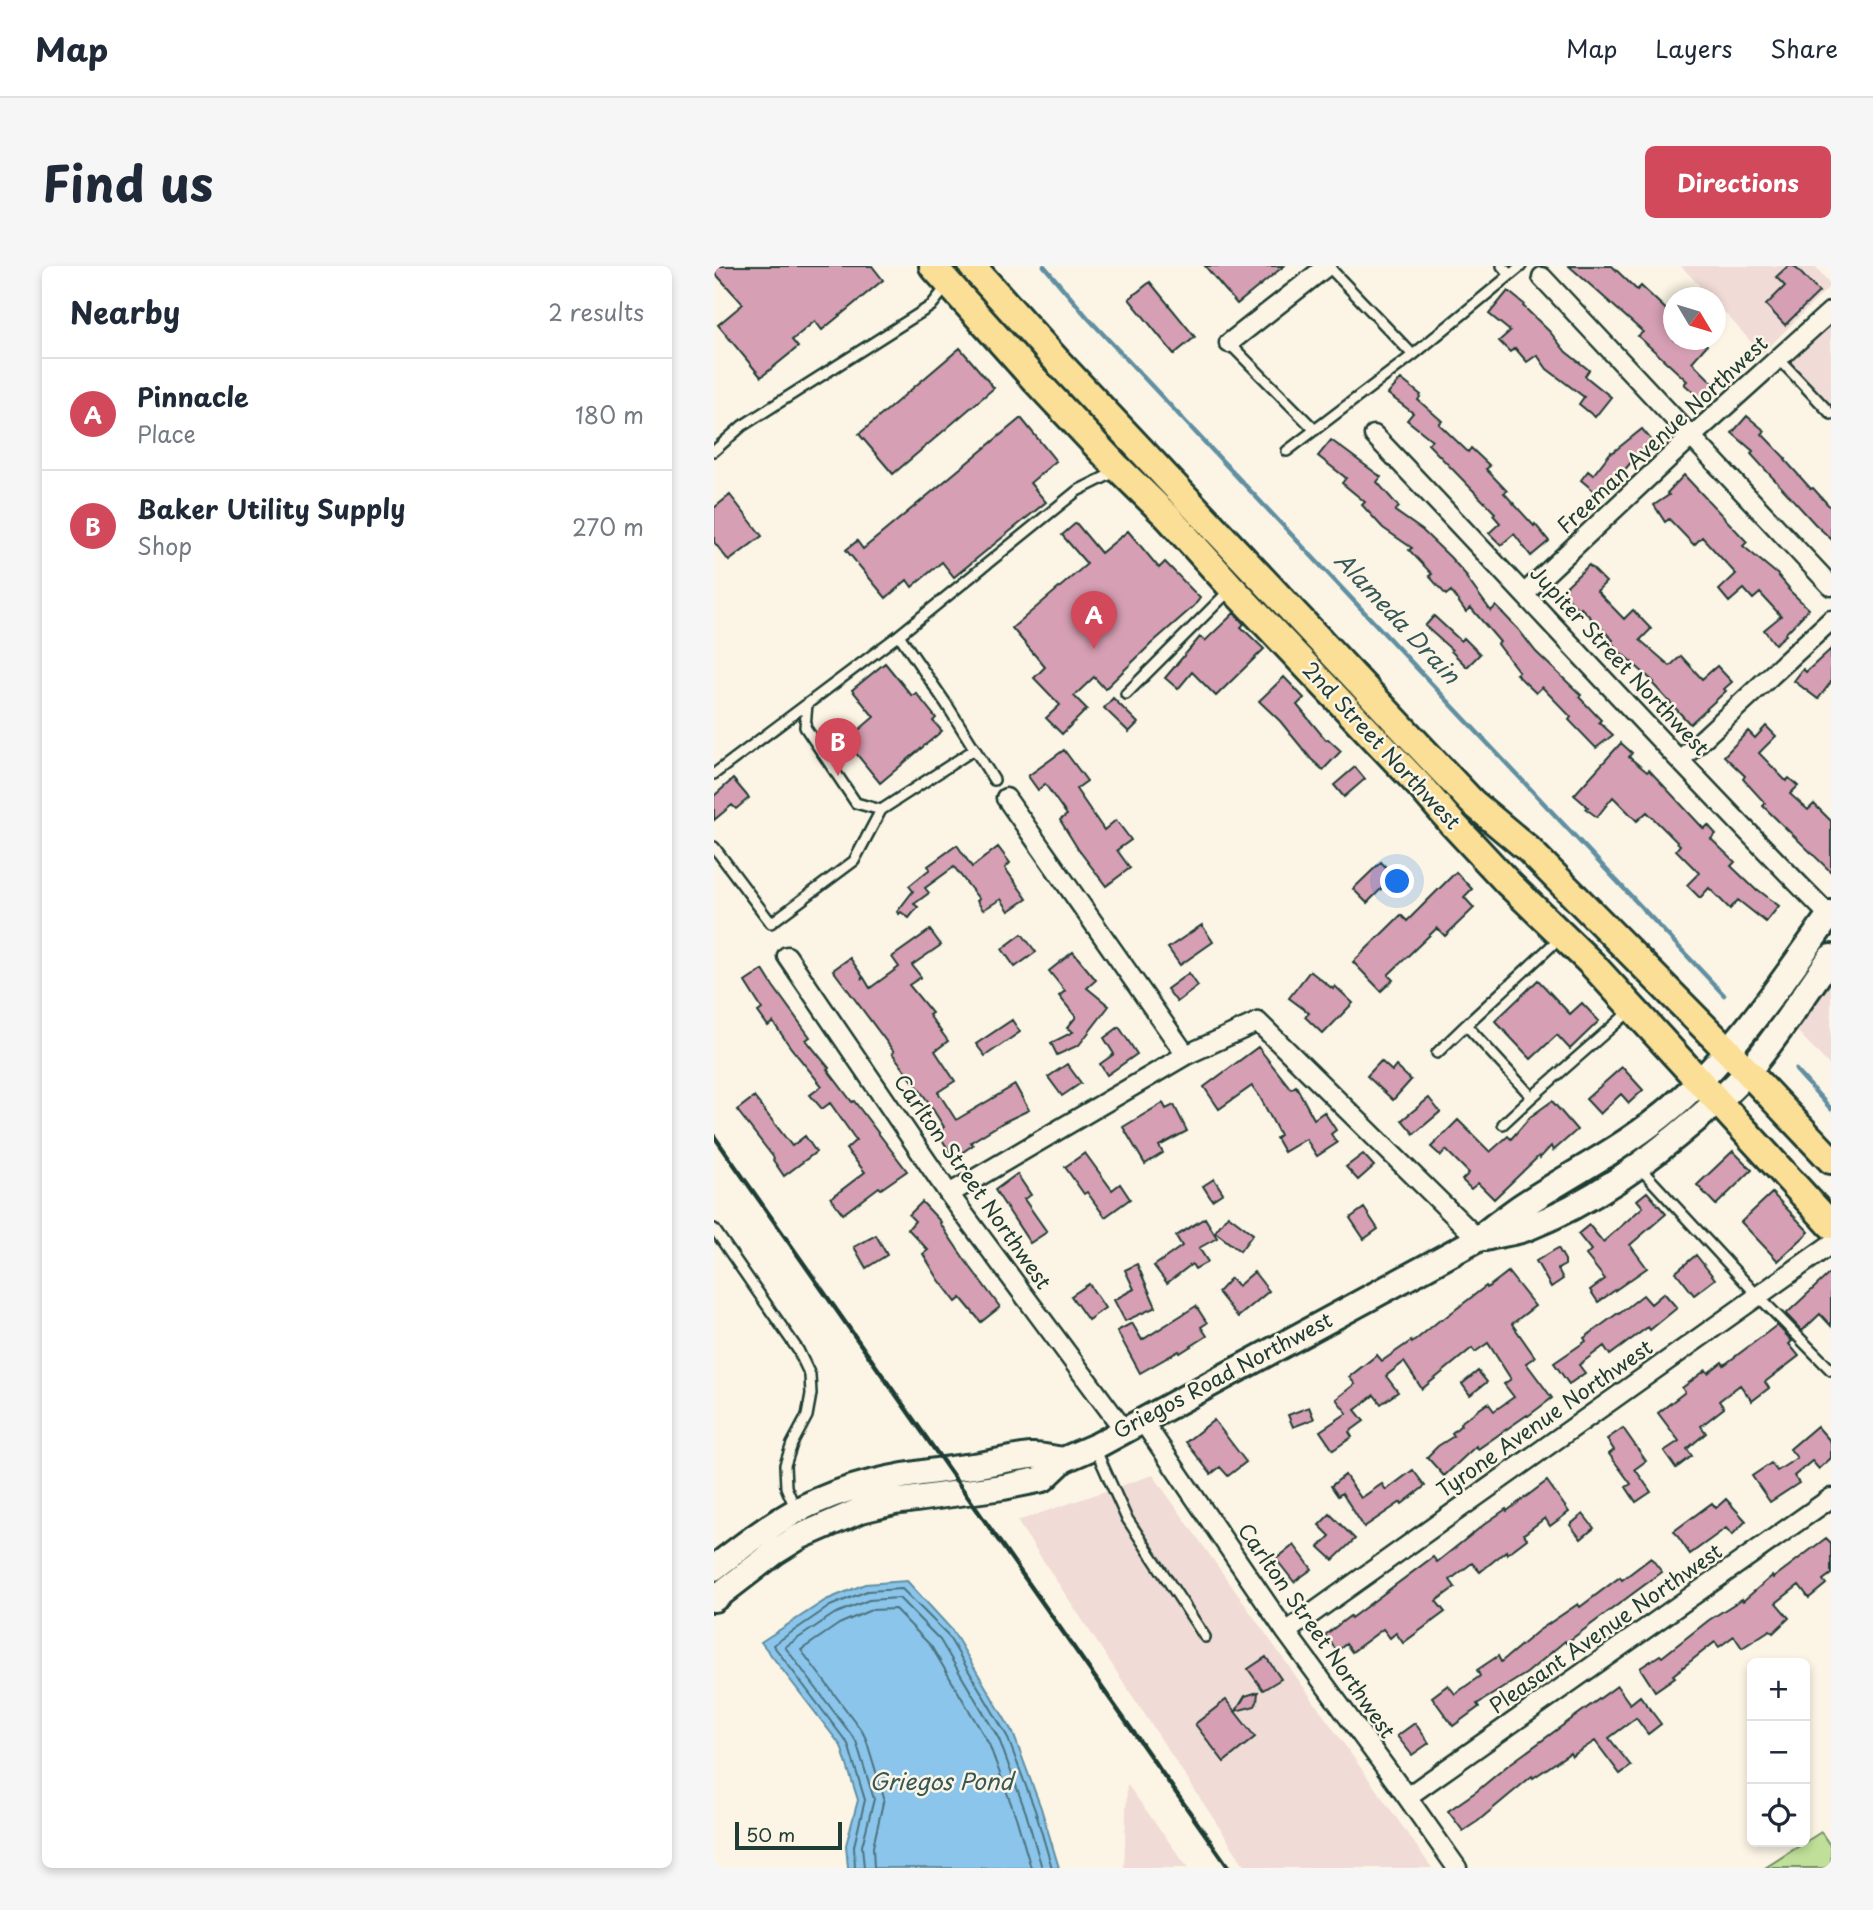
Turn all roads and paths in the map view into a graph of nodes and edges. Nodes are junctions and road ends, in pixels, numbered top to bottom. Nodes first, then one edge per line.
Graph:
1 (970, 266) edge
2 (1327, 266) edge
3 (1502, 266) edge
4 (1521, 266) edge
5 (941, 275) edge
6 (1510, 275) junction
7 (1542, 277) dead end
8 (1831, 311) edge
9 (1229, 343) joint
10 (1413, 355) junction
11 (1779, 359) junction
12 (1047, 372) junction
13 (1831, 414) edge
14 (1315, 430) junction
15 (1374, 435) dead end
16 (1691, 438) junction
17 (714, 451) edge
18 (1287, 451) dead end
19 (1125, 459) junction
20 (1243, 578) junction
21 (1831, 586) edge
22 (1525, 593) junction
23 (1831, 620) edge
24 (900, 635) junction
25 (1126, 694) dead end
26 (807, 704) junction
27 (975, 749) junction
28 (1680, 760) junction
29 (1441, 769) junction
30 (714, 774) edge
31 (994, 780) dead end
32 (1421, 787) junction
33 (1006, 798) dead end
34 (881, 810) junction
35 (714, 847) edge
36 (1830, 915) edge
37 (1562, 936) junction
38 (787, 956) dead end
39 (1831, 957) edge
40 (1632, 1009) junction
41 (1466, 1025) junction
42 (1728, 1051) junction
43 (1437, 1053) dead end
44 (1186, 1055) junction
45 (1748, 1072) junction
46 (1698, 1082) junction
47 (1532, 1097) junction
48 (1717, 1103) junction
49 (1503, 1125) dead end
50 (1831, 1160) edge
51 (1638, 1166) junction
52 (949, 1194) junction
53 (1831, 1225) edge
54 (714, 1229) edge
55 (1478, 1239) junction
56 (1831, 1244) edge
57 (1758, 1296) junction
58 (1831, 1370) edge
59 (1133, 1425) junction
60 (1094, 1446) junction
61 (1063, 1460) junction
62 (1831, 1498) edge
63 (796, 1511) junction
64 (714, 1568) edge
65 (714, 1599) edge
66 (1286, 1632) junction
67 (1205, 1637) dead end
68 (1407, 1797) junction
69 (1457, 1868) edge

1 - 5 street
1 - 12 main road, 2nd Street Northwest
2 - 9 street
2 - 10 lane
3 - 6 lane
4 - 6 lane
5 - 12 main road, 2nd Street Northwest
5 - 17 lane
6 - 10 lane
7 - 16 street
8 - 11 street, Freeman Avenue Northwest
9 - 14 lane
10 - 14 lane
11 - 13 lane
11 - 16 street, Freeman Avenue Northwest
12 - 19 main road, 2nd Street Northwest
14 - 18 lane
15 - 22 street, Jupiter Street Northwest
16 - 21 street
16 - 22 street, Freeman Avenue Northwest
19 - 20 main road, 2nd Street Northwest
19 - 24 lane
20 - 25 lane
20 - 29 main road, 2nd Street Northwest
20 - 32 main road, 2nd Street Northwest
22 - 28 street, Jupiter Street Northwest
23 - 28 street
24 - 26 lane
24 - 27 lane
26 - 30 lane
26 - 34 lane
27 - 31 lane
27 - 34 lane
28 - 36 street, Jupiter Street Northwest
29 - 32 lane
29 - 42 main road, 2nd Street Northwest
32 - 37 main road, 2nd Street Northwest
33 - 44 street
34 - 35 lane
36 - 42 main road, Griegos Road Northwest
37 - 40 main road, 2nd Street Northwest
37 - 41 lane
38 - 52 street, Carlton Street Northwest
39 - 45 main road, Griegos Road Northwest
40 - 46 main road, 2nd Street Northwest
40 - 47 lane
41 - 43 lane
41 - 47 lane
42 - 45 main road, 2nd Street Northwest
42 - 46 main road, Griegos Road Northwest
44 - 52 street
44 - 55 street
45 - 48 main road, Griegos Road Northwest
45 - 50 main road, 2nd Street Northwest
46 - 48 main road, 2nd Street Northwest
46 - 55 main road, Griegos Road Northwest
47 - 49 lane
48 - 51 main road, Griegos Road Northwest
48 - 53 main road, 2nd Street Northwest
51 - 55 main road, Griegos Road Northwest
51 - 57 lane
52 - 59 street, Carlton Street Northwest
54 - 63 lane
55 - 59 main road, Griegos Road Northwest
56 - 57 street, Tyrone Avenue Northwest
57 - 58 lane
57 - 66 street, Tyrone Avenue Northwest
59 - 60 main road, Griegos Road Northwest
59 - 66 street, Carlton Street Northwest
60 - 61 main road, Griegos Road Northwest
60 - 67 lane
61 - 63 main road
61 - 65 main road, Griegos Road Northwest
62 - 68 street, Pleasant Avenue Northwest
63 - 64 main road
66 - 68 street, Carlton Street Northwest
68 - 69 street, Carlton Street Northwest

